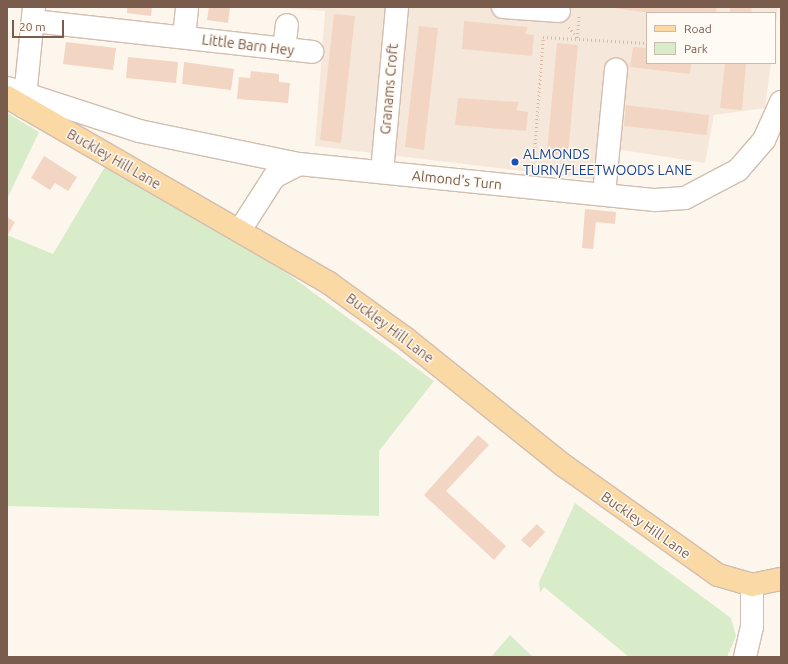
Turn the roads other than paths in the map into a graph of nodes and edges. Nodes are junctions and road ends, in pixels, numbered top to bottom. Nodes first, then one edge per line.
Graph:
1 (187, 7) edge
2 (397, 7) edge
3 (503, 7) edge
4 (559, 11) dead end
5 (34, 14) edge
6 (287, 25) dead end
7 (184, 37) junction
8 (284, 49) junction
9 (312, 52) dead end
10 (616, 70) dead end
11 (16, 96) edge
12 (781, 102) edge
13 (299, 164) junction
14 (382, 172) junction
15 (604, 194) junction
16 (240, 230) junction
17 (781, 579) edge
18 (752, 585) junction
19 (745, 657) edge

1 - 7 street, Little Barn Hey
2 - 14 street, Granams Croft
3 - 4 street
5 - 7 street, Little Barn Hey
5 - 11 street
6 - 8 street
7 - 8 street, Little Barn Hey
8 - 9 street, Little Barn Hey
10 - 15 street
11 - 13 street, Almond's Turn
11 - 16 main road, Buckley Hill Lane
12 - 15 street, Almond's Turn
13 - 14 street, Almond's Turn
13 - 16 street
14 - 15 street, Almond's Turn
16 - 18 main road, Buckley Hill Lane
17 - 18 main road
18 - 19 street

